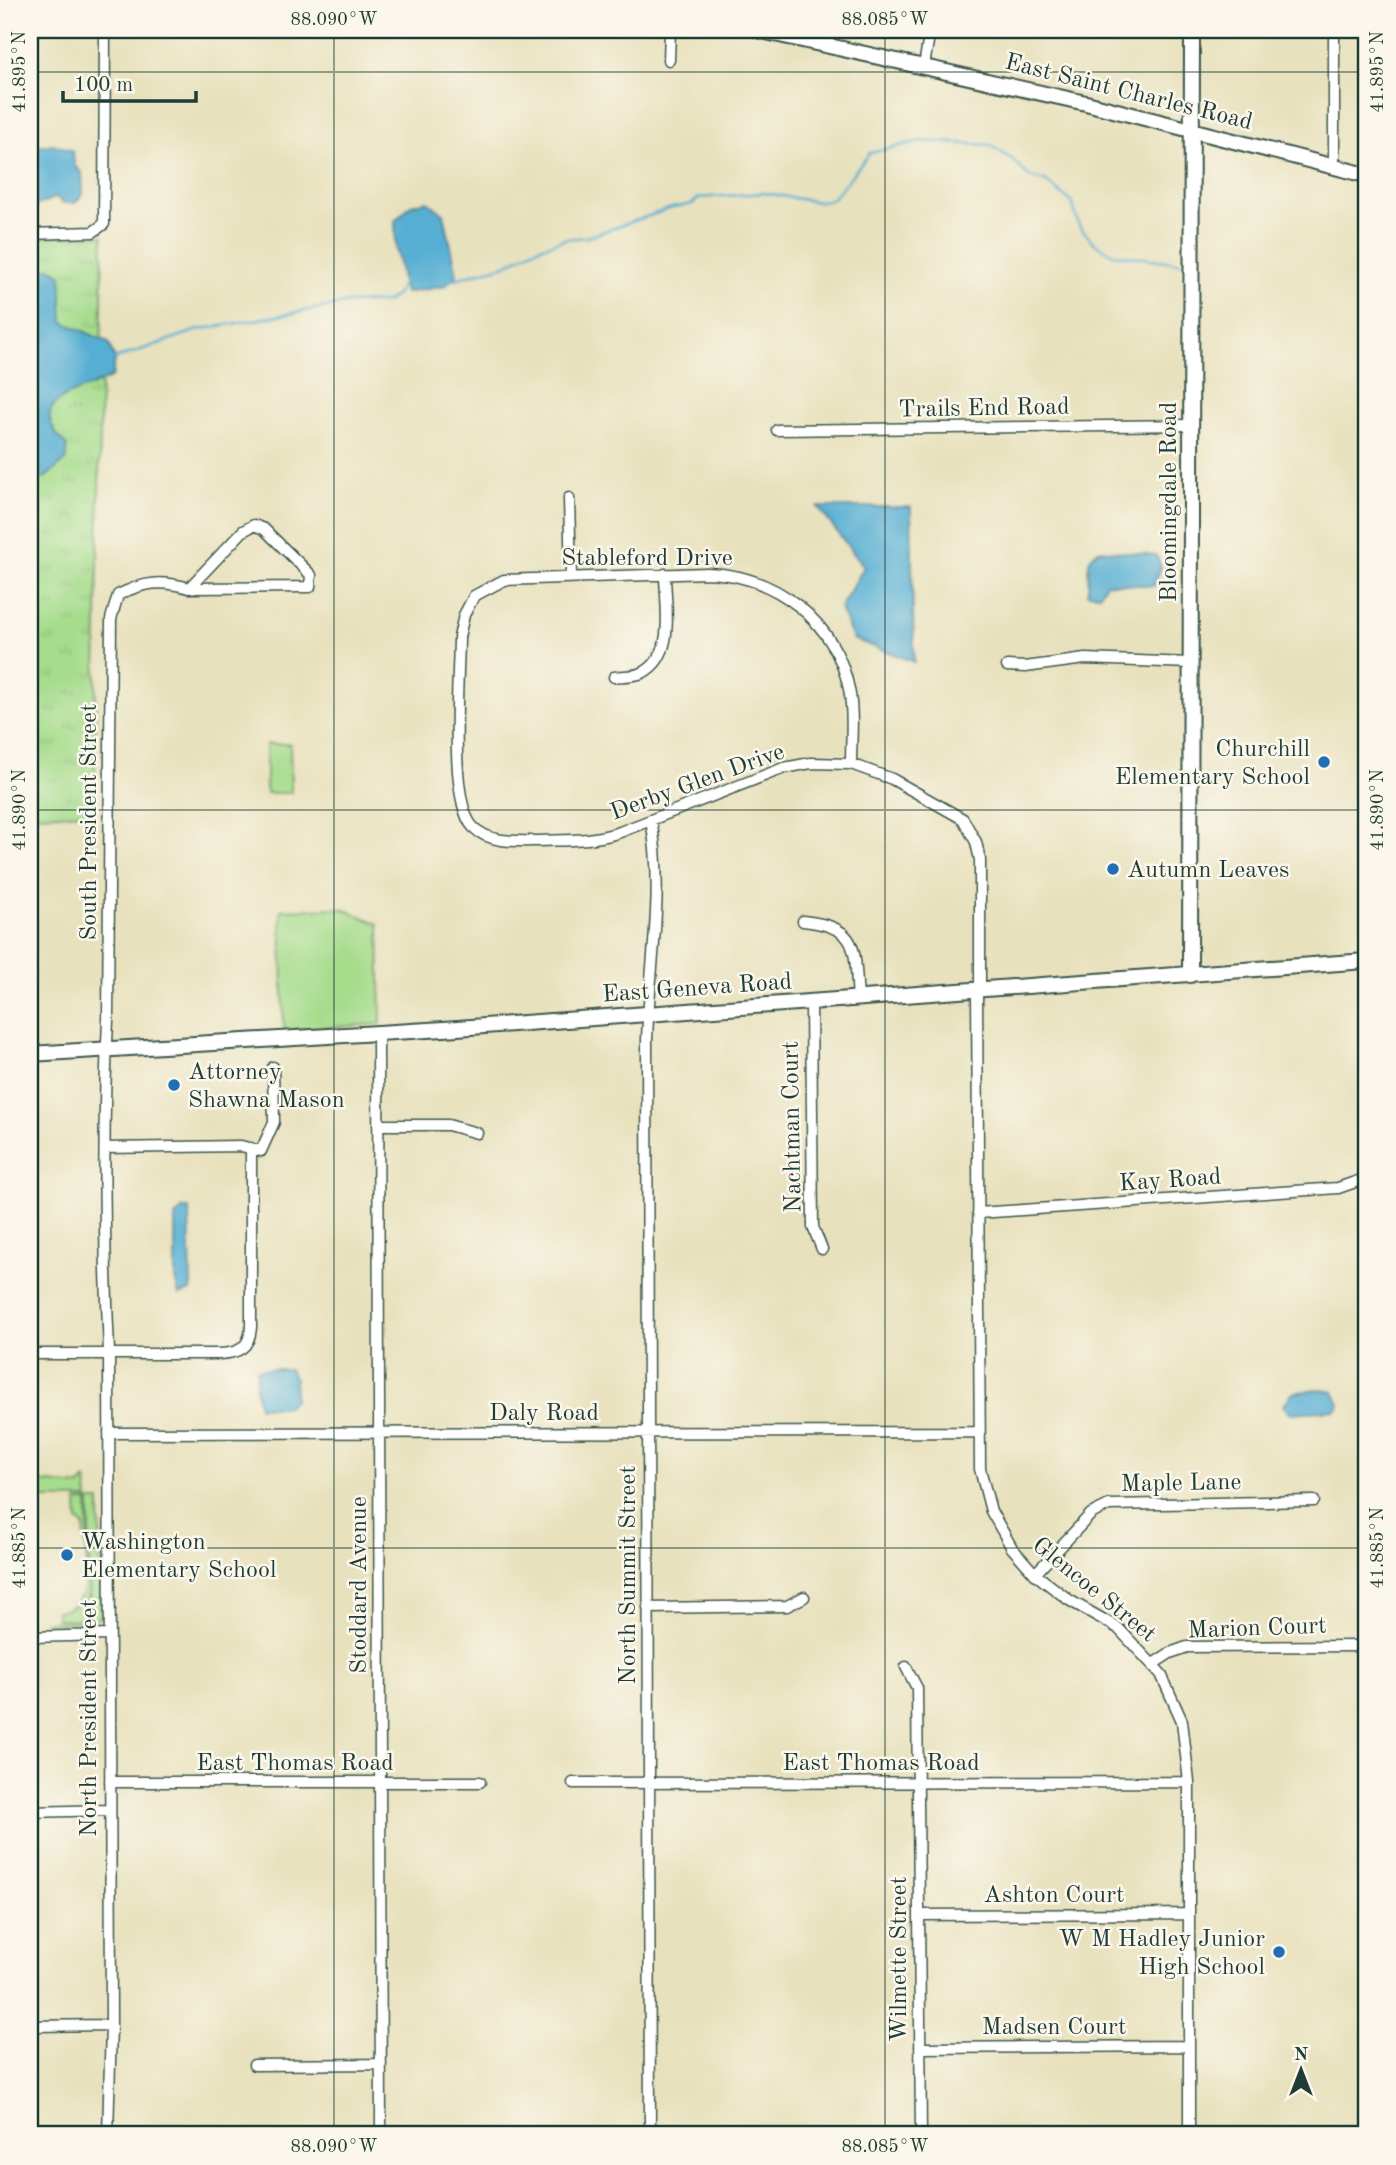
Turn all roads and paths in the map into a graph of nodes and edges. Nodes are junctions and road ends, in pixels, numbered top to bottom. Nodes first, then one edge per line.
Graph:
1 (105, 30) edge
2 (670, 30) edge
3 (757, 30) edge
4 (930, 30) edge
5 (1192, 30) edge
6 (1334, 30) edge
7 (669, 60) dead end
8 (924, 66) junction
9 (1192, 129) junction
10 (1335, 166) junction
11 (1366, 175) edge
12 (30, 234) edge
13 (1191, 425) junction
14 (777, 430) dead end
15 (569, 498) dead end
16 (665, 575) junction
17 (571, 577) junction
18 (189, 588) junction
19 (1190, 663) junction
20 (1007, 666) dead end
21 (614, 677) dead end
22 (851, 764) junction
23 (963, 819) joint
24 (651, 820) junction
25 (477, 829) joint
26 (803, 921) dead end
27 (1366, 961) edge
28 (1190, 975) junction
29 (979, 991) junction
30 (858, 999) junction
31 (811, 1002) junction
32 (648, 1014) junction
33 (378, 1034) junction
34 (107, 1049) junction
35 (30, 1054) edge
36 (273, 1066) dead end
37 (378, 1125) junction
38 (477, 1133) dead end
39 (105, 1148) junction
40 (251, 1148) junction
41 (1364, 1179) dead end
42 (978, 1213) junction
43 (822, 1249) dead end
44 (109, 1352) junction
45 (30, 1354) edge
46 (648, 1432) junction
47 (978, 1432) junction
48 (109, 1433) junction
49 (379, 1433) junction
50 (1314, 1501) dead end
51 (1035, 1574) junction
52 (804, 1597) dead end
53 (648, 1608) junction
54 (108, 1635) junction
55 (30, 1637) edge
56 (1366, 1646) edge
57 (1153, 1664) junction
58 (906, 1667) dead end
59 (110, 1782) junction
60 (480, 1782) dead end
61 (1189, 1782) junction
62 (573, 1783) dead end
63 (649, 1783) junction
64 (918, 1783) junction
65 (380, 1784) junction
66 (109, 1811) junction
67 (30, 1812) edge
68 (1188, 1914) junction
69 (919, 1915) junction
70 (111, 2025) junction
71 (30, 2026) edge
72 (1189, 2046) junction
73 (920, 2048) junction
74 (380, 2064) junction
75 (254, 2065) dead end
76 (1366, 2132) edge
77 (108, 2135) edge
78 (381, 2135) edge
79 (650, 2135) edge
80 (921, 2135) edge
81 (1189, 2135) edge
82 (1359, 2135) edge

1 - 12 street
2 - 7 street
3 - 8 street, East Saint Charles Road
4 - 8 street
5 - 9 street, Bloomingdale Road
6 - 10 street
8 - 9 street, East Saint Charles Road
9 - 10 street, East Saint Charles Road
9 - 13 street, Bloomingdale Road
10 - 11 street, East Saint Charles Road
13 - 14 street, Trails End Road
13 - 19 street, Bloomingdale Road
15 - 17 street
16 - 17 street, Stableford Drive
16 - 21 street
16 - 22 street, Stableford Drive
17 - 25 street, Stableford Drive
18 - 18 street
18 - 34 street, South President Street
19 - 20 street
19 - 28 street, Bloomingdale Road
22 - 23 street, Derby Glen Drive
22 - 24 street, Derby Glen Drive
23 - 29 street, Glencoe Street
24 - 25 street, Derby Glen Drive
24 - 32 street, North Summit Street
26 - 30 street
27 - 28 street, East Geneva Road
28 - 29 street, East Geneva Road
29 - 30 street, East Geneva Road
29 - 42 street, Glencoe Street
30 - 31 street, East Geneva Road
31 - 32 street, East Geneva Road
31 - 43 street, Nachtman Court
32 - 33 street, East Geneva Road
32 - 46 street, North Summit Street
33 - 34 street, East Geneva Road
33 - 37 street, Stoddard Avenue
34 - 35 street, East Geneva Road
34 - 39 street, North President Street
36 - 40 street
37 - 38 street
37 - 49 street, Stoddard Avenue
39 - 40 street
39 - 44 street, North President Street
40 - 44 street
41 - 42 street, Kay Road
42 - 47 street, Glencoe Street
44 - 45 street
44 - 48 street, North President Street
46 - 47 street, Daly Road
46 - 49 street, Daly Road
46 - 53 street, North Summit Street
47 - 51 street, Glencoe Street
48 - 49 street, Daly Road
48 - 54 street, North President Street
49 - 65 street, Stoddard Avenue
50 - 51 street, Maple Lane
51 - 57 street, Glencoe Street
52 - 53 street
53 - 63 street, North Summit Street
54 - 55 street
54 - 59 street, North President Street
56 - 57 street, Marion Court
57 - 61 street, Glencoe Street
58 - 64 street, Wilmette Street
59 - 65 street, East Thomas Road
59 - 66 street, North President Street
60 - 65 street, East Thomas Road
61 - 64 street, East Thomas Road
61 - 68 street, Glencoe Street
62 - 63 street, East Thomas Road
63 - 64 street, East Thomas Road
63 - 79 street, North Summit Street
64 - 69 street, Wilmette Street
65 - 74 street, Stoddard Avenue
66 - 67 street
66 - 70 street, North President Street
68 - 69 street, Ashton Court
68 - 72 street, Glencoe Street
69 - 73 street, Wilmette Street
70 - 71 street
70 - 77 street, North President Street
72 - 73 street, Madsen Court
72 - 81 street, Glencoe Street
73 - 80 street, Wilmette Street
74 - 75 street
74 - 78 street, Stoddard Avenue
76 - 82 street

